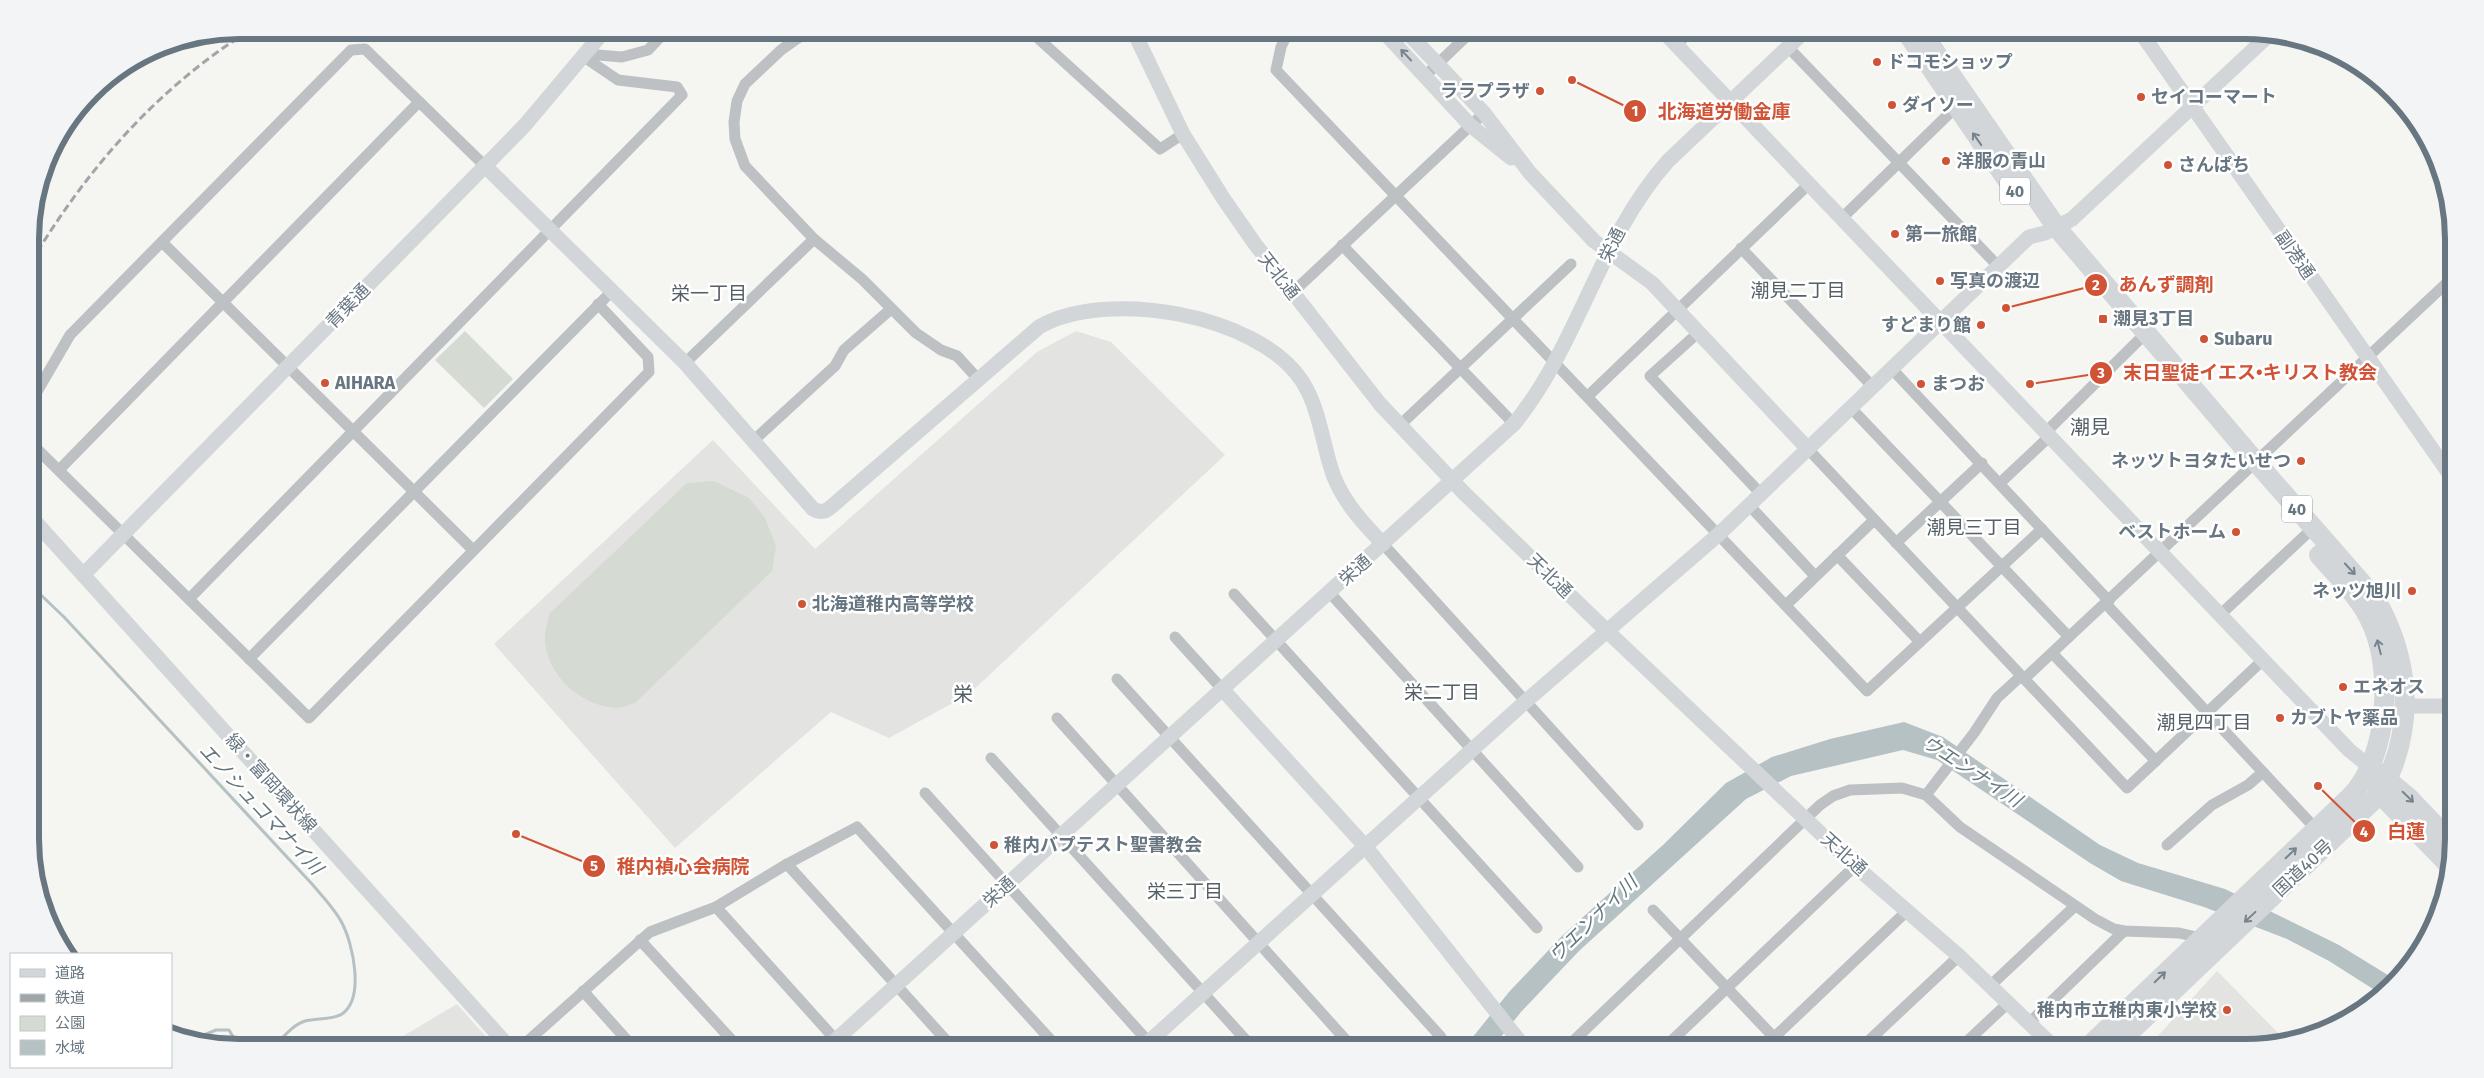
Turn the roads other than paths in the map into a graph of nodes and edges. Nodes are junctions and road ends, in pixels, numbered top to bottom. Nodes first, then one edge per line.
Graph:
1 (598, 39) edge
2 (658, 39) edge
3 (797, 39) edge
4 (1137, 39) edge
5 (1285, 39) edge
6 (1390, 39) edge
7 (1413, 39) edge
8 (1463, 39) edge
9 (1670, 39) edge
10 (1682, 39) edge
11 (1796, 39) edge
12 (1912, 39) edge
13 (1925, 39) edge
14 (2144, 39) edge
15 (2264, 39) edge
16 (1041, 40) edge
17 (1676, 45) junction
18 (1788, 47) junction
19 (585, 55) junction
20 (1437, 64) junction
21 (1425, 76) junction
22 (1732, 101) junction
23 (419, 102) junction
24 (1961, 102) junction
25 (2191, 107) junction
26 (1484, 113) junction
27 (1470, 126) junction
28 (1183, 134) junction
29 (1899, 162) junction
30 (485, 166) junction
31 (1530, 173) junction
32 (1809, 184) junction
33 (1397, 195) junction
34 (1842, 218) junction
35 (2051, 230) junction
36 (552, 231) junction
37 (814, 239) junction
38 (162, 242) junction
39 (1342, 245) junction
40 (1741, 248) junction
41 (1607, 252) junction
42 (1571, 264) dead end
43 (1998, 266) junction
44 (2445, 285) edge
45 (612, 290) junction
46 (1292, 293) junction
47 (223, 302) junction
48 (598, 304) junction
49 (890, 309) junction
50 (1678, 310) junction
51 (1513, 319) junction
52 (1941, 322) junction
53 (1698, 332) junction
54 (2142, 337) junction
55 (2366, 358) junction
56 (686, 363) junction
57 (1555, 363) junction
58 (288, 367) junction
59 (1461, 369) junction
60 (1892, 369) junction
61 (978, 379) junction
62 (1873, 387) junction
63 (39, 388) edge
64 (1588, 396) junction
65 (1851, 408) junction
66 (1514, 424) junction
67 (1399, 426) junction
68 (354, 431) junction
69 (2049, 433) junction
70 (753, 441) junction
71 (1808, 449) junction
72 (39, 450) edge
73 (1982, 463) junction
74 (2251, 466) junction
75 (2445, 468) edge
76 (60, 470) junction
77 (1452, 481) junction
78 (2000, 483) junction
79 (414, 490) junction
80 (1761, 494) junction
81 (1940, 502) junction
82 (1749, 505) junction
83 (1874, 520) junction
84 (39, 526) edge
85 (2042, 529) junction
86 (2308, 532) junction
87 (124, 534) junction
88 (1719, 534) junction
89 (1896, 543) junction
90 (1383, 544) junction
91 (473, 550) junction
92 (2161, 551) junction
93 (1837, 555) junction
94 (2001, 567) junction
95 (83, 575) junction
96 (1815, 576) junction
97 (1330, 593) junction
98 (1234, 594) dead end
99 (189, 599) junction
100 (2107, 602) junction
101 (1786, 605) junction
102 (1957, 608) junction
103 (2221, 614) junction
104 (1607, 631) junction
105 (2069, 637) junction
106 (1175, 638) dead end
107 (1277, 641) junction
108 (1920, 642) junction
109 (2052, 653) junction
110 (249, 658) junction
111 (2264, 659) junction
112 (2023, 677) junction
113 (1117, 679) dead end
114 (1223, 690) junction
115 (2384, 695) junction
116 (1525, 702) junction
117 (2405, 706) junction
118 (2445, 706) edge
119 (2207, 712) junction
120 (1057, 718) dead end
121 (2381, 721) junction
122 (1170, 737) junction
123 (1472, 750) junction
124 (991, 758) dead end
125 (2156, 761) junction
126 (2370, 767) junction
127 (2263, 772) junction
128 (1118, 785) junction
129 (2384, 786) junction
130 (925, 792) dead end
131 (1926, 795) junction
132 (1419, 798) junction
133 (1806, 819) junction
134 (1638, 825) dead end
135 (2316, 829) junction
136 (1062, 835) junction
137 (2445, 837) edge
138 (2167, 845) dead end
139 (1365, 846) junction
140 (2444, 859) edge
141 (787, 864) junction
142 (1578, 866) dead end
143 (1855, 866) junction
144 (1007, 884) junction
145 (1312, 894) junction
146 (2075, 906) junction
147 (716, 908) junction
148 (1653, 910) dead end
149 (1908, 910) junction
150 (1537, 928) dead end
151 (2124, 931) junction
152 (954, 933) junction
153 (2213, 935) junction
154 (1680, 939) junction
155 (640, 940) junction
156 (1258, 942) junction
157 (1959, 956) junction
158 (896, 985) junction
159 (1990, 986) junction
160 (1727, 988) junction
161 (583, 991) junction
162 (1203, 993) junction
163 (2008, 1003) junction
164 (2029, 1023) junction
165 (1441, 1037) dead end
166 (1774, 1037) joint
167 (502, 1039) edge
168 (530, 1039) edge
169 (626, 1039) edge
170 (731, 1039) edge
171 (830, 1039) edge
172 (841, 1039) edge
173 (945, 1039) edge
174 (1050, 1039) edge
175 (1142, 1039) edge
176 (1155, 1039) edge
177 (1245, 1039) edge
178 (1345, 1039) edge
179 (1519, 1039) edge
180 (1575, 1039) edge
181 (1673, 1039) edge
182 (1871, 1039) edge
183 (1970, 1039) edge
184 (2046, 1039) edge
185 (2097, 1039) edge
186 (2121, 1039) edge

1 - 19 street, 青葉通
2 - 19 street
3 - 37 street
4 - 28 street, 天北通
5 - 33 street
21 -> 6 street
7 - 20 street
8 - 20 street
9 - 17 street
10 - 17 street
11 - 18 street, 栄通
12 - 24 highway, 国道40号 / 40
13 - 24 highway, 国道40号 / 40
14 - 25 street, 副港通
15 - 25 street
16 - 28 street
17 - 22 street
18 - 22 street, 栄通
18 - 29 street
19 - 30 street, 青葉通
19 - 36 street
20 - 21 street
20 - 26 street
21 - 27 street
22 - 32 street
22 - 41 street, 栄通
23 - 30 street
23 - 38 street
23 - 47 street
24 - 29 street
24 - 35 highway, 国道40号 / 40
25 - 35 street
25 - 55 street, 副港通
26 - 27 street
26 - 31 street
27 - 31 street
27 - 33 street
28 - 46 street, 天北通
29 - 34 street
29 - 43 street
30 - 36 street
30 - 58 street, 青葉通
31 - 41 street
32 - 34 street
32 - 40 street
33 - 39 street
33 - 51 street
34 - 52 street
35 - 43 street
35 - 54 highway, 国道40号 / 40
36 - 45 street
36 - 68 street
37 - 49 street
37 - 56 street
38 - 47 street
38 - 63 street
39 - 46 street
39 - 59 street
40 - 50 street
40 - 62 street
41 - 50 street
41 - 57 street, 栄通
42 - 51 street
43 - 52 street
44 - 55 street
45 - 48 street
45 - 56 street
46 - 67 street, 天北通
47 - 58 street
47 - 76 street
48 - 79 street
48 - 91 street
49 - 61 street
49 - 70 street
50 - 53 street
50 - 64 street
51 - 57 street
51 - 59 street
52 - 60 street
52 - 69 street
53 - 71 street
53 - 80 street
54 - 69 street
54 - 74 highway, 国道40号 / 40
55 - 74 street
55 - 75 street, 副港通
56 - 70 street
57 - 64 street
57 - 66 street, 栄通
58 - 68 street
58 - 87 street, 青葉通
59 - 66 street
59 - 67 street
60 - 62 street
60 - 73 street
61 - 70 street
61 - 90 street
62 - 65 street
64 - 88 street
65 - 71 street
65 - 81 street
66 - 77 street, 栄通
67 - 77 street, 天北通
68 - 79 street
68 - 99 street
69 - 78 street
69 - 92 street
71 - 80 street
71 - 83 street
72 - 76 street
73 - 78 street
73 - 81 street
74 - 86 highway, 国道40号 / 40
74 - 92 street
76 - 87 street
77 - 90 street, 栄通
77 - 104 street, 天北通
78 - 85 street
79 - 91 street
79 - 110 street
80 - 82 street
81 - 89 street
81 - 94 street
82 - 88 street
82 - 96 street
83 - 89 street
83 - 93 street
84 - 95 street, 緑・富岡環状線
85 - 94 street
85 - 100 street
86 - 103 street
115 -> 86 highway, 国道40号 / 40
86 -> 117 highway, 国道40号 / 40
87 - 95 street, 青葉通
87 - 99 street
88 - 101 street
88 - 104 street
89 - 102 street
90 - 97 street, 栄通
90 - 116 street
91 - 110 street
92 - 100 street
92 - 103 street
93 - 96 street
93 - 108 street
94 - 102 street
94 - 105 street
95 - 167 street, 緑・富岡環状線
96 - 101 street
97 - 107 street, 栄通
97 - 123 street
98 - 107 street
99 - 110 street
100 - 105 street
100 - 119 street
101 - 108 street
102 - 108 street
102 - 112 street
103 - 111 street
104 - 116 street
104 - 133 street, 天北通
105 - 109 street
106 - 114 street
107 - 114 street, 栄通
107 - 132 street
109 - 112 street
109 - 125 street
111 - 119 street
111 - 126 street
112 - 125 street
112 - 131 street
113 - 122 street
114 - 122 street, 栄通
114 - 139 street
115 - 117 street
115 - 121 highway, 国道40号 / 40
116 - 123 street
116 - 134 street
117 - 118 street
117 - 121 street
117 - 129 highway, 国道40号 / 40
119 - 125 street
119 - 127 street
120 - 128 street
121 - 126 highway, 国道40号 / 40
122 - 128 street, 栄通
122 - 145 street
123 - 132 street
123 - 142 street
124 - 136 street
126 - 129 highway
126 - 135 highway, 国道40号 / 40
127 - 135 street
127 - 138 street
128 - 136 street, 栄通
128 - 156 street
129 -> 137 highway
129 - 140 highway
129 -> 153 highway, 国道40号 / 40
130 - 144 street
131 - 133 street
131 - 146 street
132 - 139 street
132 - 150 street
133 - 143 street, 天北通
133 - 154 street
153 -> 135 highway, 国道40号 / 40
136 - 144 street, 栄通
136 - 162 street
139 - 145 street
139 - 179 street
141 - 147 street
141 - 152 street
141 - 158 street
143 - 149 street, 天北通
143 - 160 street
144 - 152 street, 栄通
144 - 175 street
145 - 156 street
145 - 165 street
146 - 151 street
146 - 159 street
147 - 155 street
147 - 171 street
148 - 154 street
149 - 157 street, 天北通
149 - 166 street
151 - 153 street
151 - 164 street
152 - 158 street, 栄通
152 - 174 street
185 -> 153 highway, 国道40号 / 40
153 - 186 highway, 国道40号 / 40
154 - 160 street
154 - 180 street
155 - 161 street
155 - 170 street
156 - 162 street
156 - 178 street
157 - 159 street, 天北通
157 - 182 street
158 - 172 street, 栄通
158 - 173 street
159 - 163 street, 天北通
160 - 166 street
160 - 181 street
161 - 168 street
161 - 169 street
162 - 176 street
162 - 177 street
163 - 164 street, 天北通
163 - 183 street
164 - 184 street, 天北通

